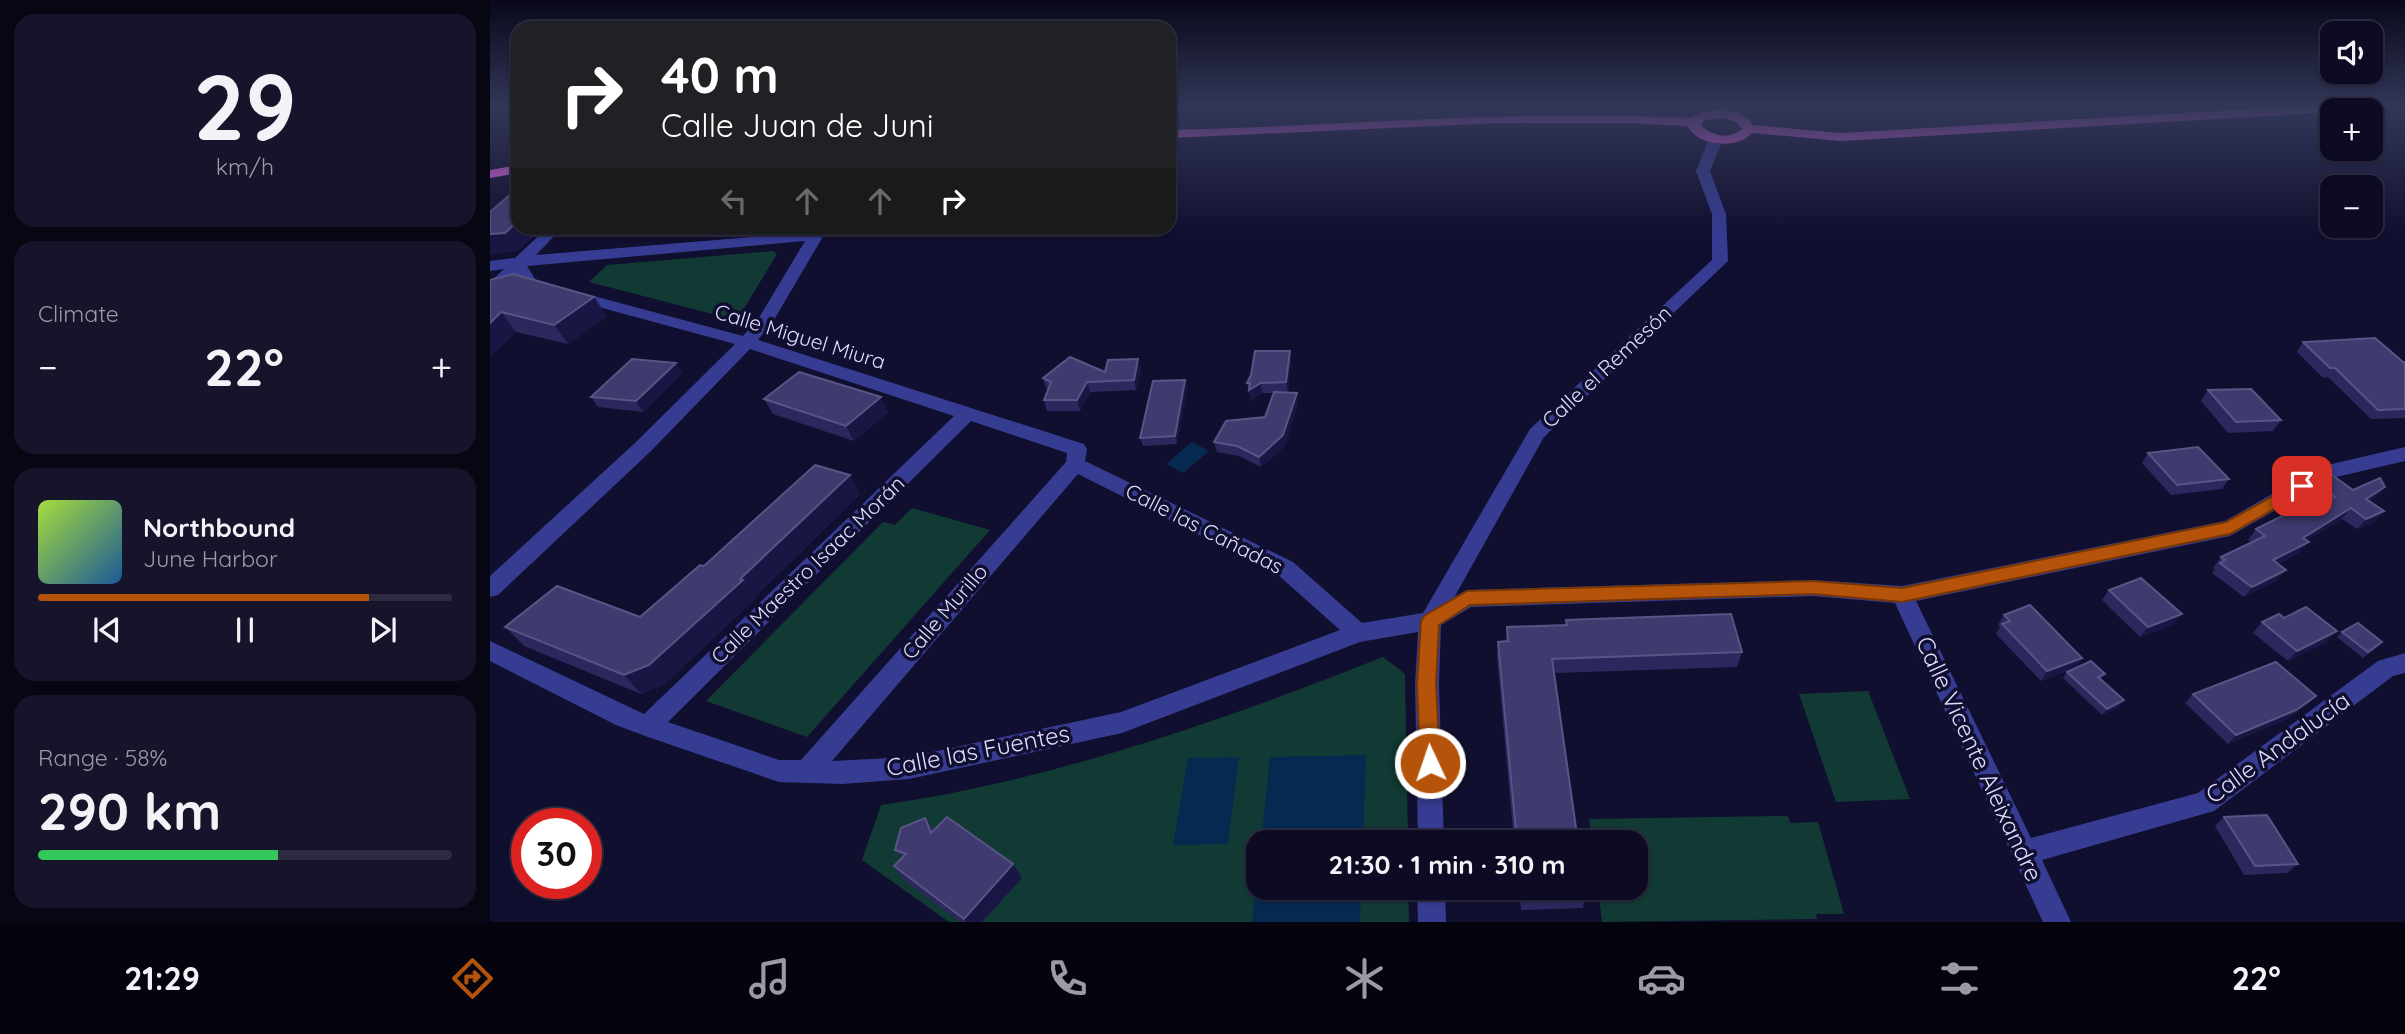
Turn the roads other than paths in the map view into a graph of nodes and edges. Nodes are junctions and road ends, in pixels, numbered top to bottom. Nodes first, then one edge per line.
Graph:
1 (1712, 149) edge
2 (511, 171) edge
3 (490, 174) edge
4 (548, 235) edge
5 (787, 235) edge
6 (817, 235) edge
7 (517, 264) junction
8 (490, 266) edge
9 (490, 291) edge
10 (747, 342) junction
11 (968, 413) junction
12 (2405, 454) edge
13 (1076, 456) junction
14 (490, 589) edge
15 (1902, 595) junction
16 (1430, 621) junction
17 (1358, 633) junction
18 (490, 650) edge
19 (2405, 663) edge
20 (648, 726) junction
21 (807, 772) junction
22 (1431, 830) edge
23 (2023, 853) junction
24 (1432, 900) edge
25 (1432, 922) edge
26 (2057, 922) edge

1 - 16 street, Calle el Remesón
2 - 3 highway
4 - 7 street
5 - 7 street
6 - 10 street
7 - 8 street
7 - 9 street
7 - 10 street, Calle Miguel Miura
10 - 11 street, Calle Miguel Miura
10 - 14 street
11 - 13 street, Calle Miguel Miura
11 - 20 street, Calle Maestro Isaac Morán
12 - 15 street
13 - 17 street, Calle las Cañadas
13 - 21 street, Calle Murillo
15 - 16 street
15 - 23 street, Calle Vicente Aleixandre
16 - 17 street, Calle las Fuentes
16 - 22 street, Calle el Remesón
17 - 21 street, Calle las Fuentes
18 - 20 street, Calle las Fuentes
19 - 23 street, Calle Andalucía
20 - 21 street, Calle las Fuentes
23 - 26 street, Calle Vicente Aleixandre
24 - 25 street

